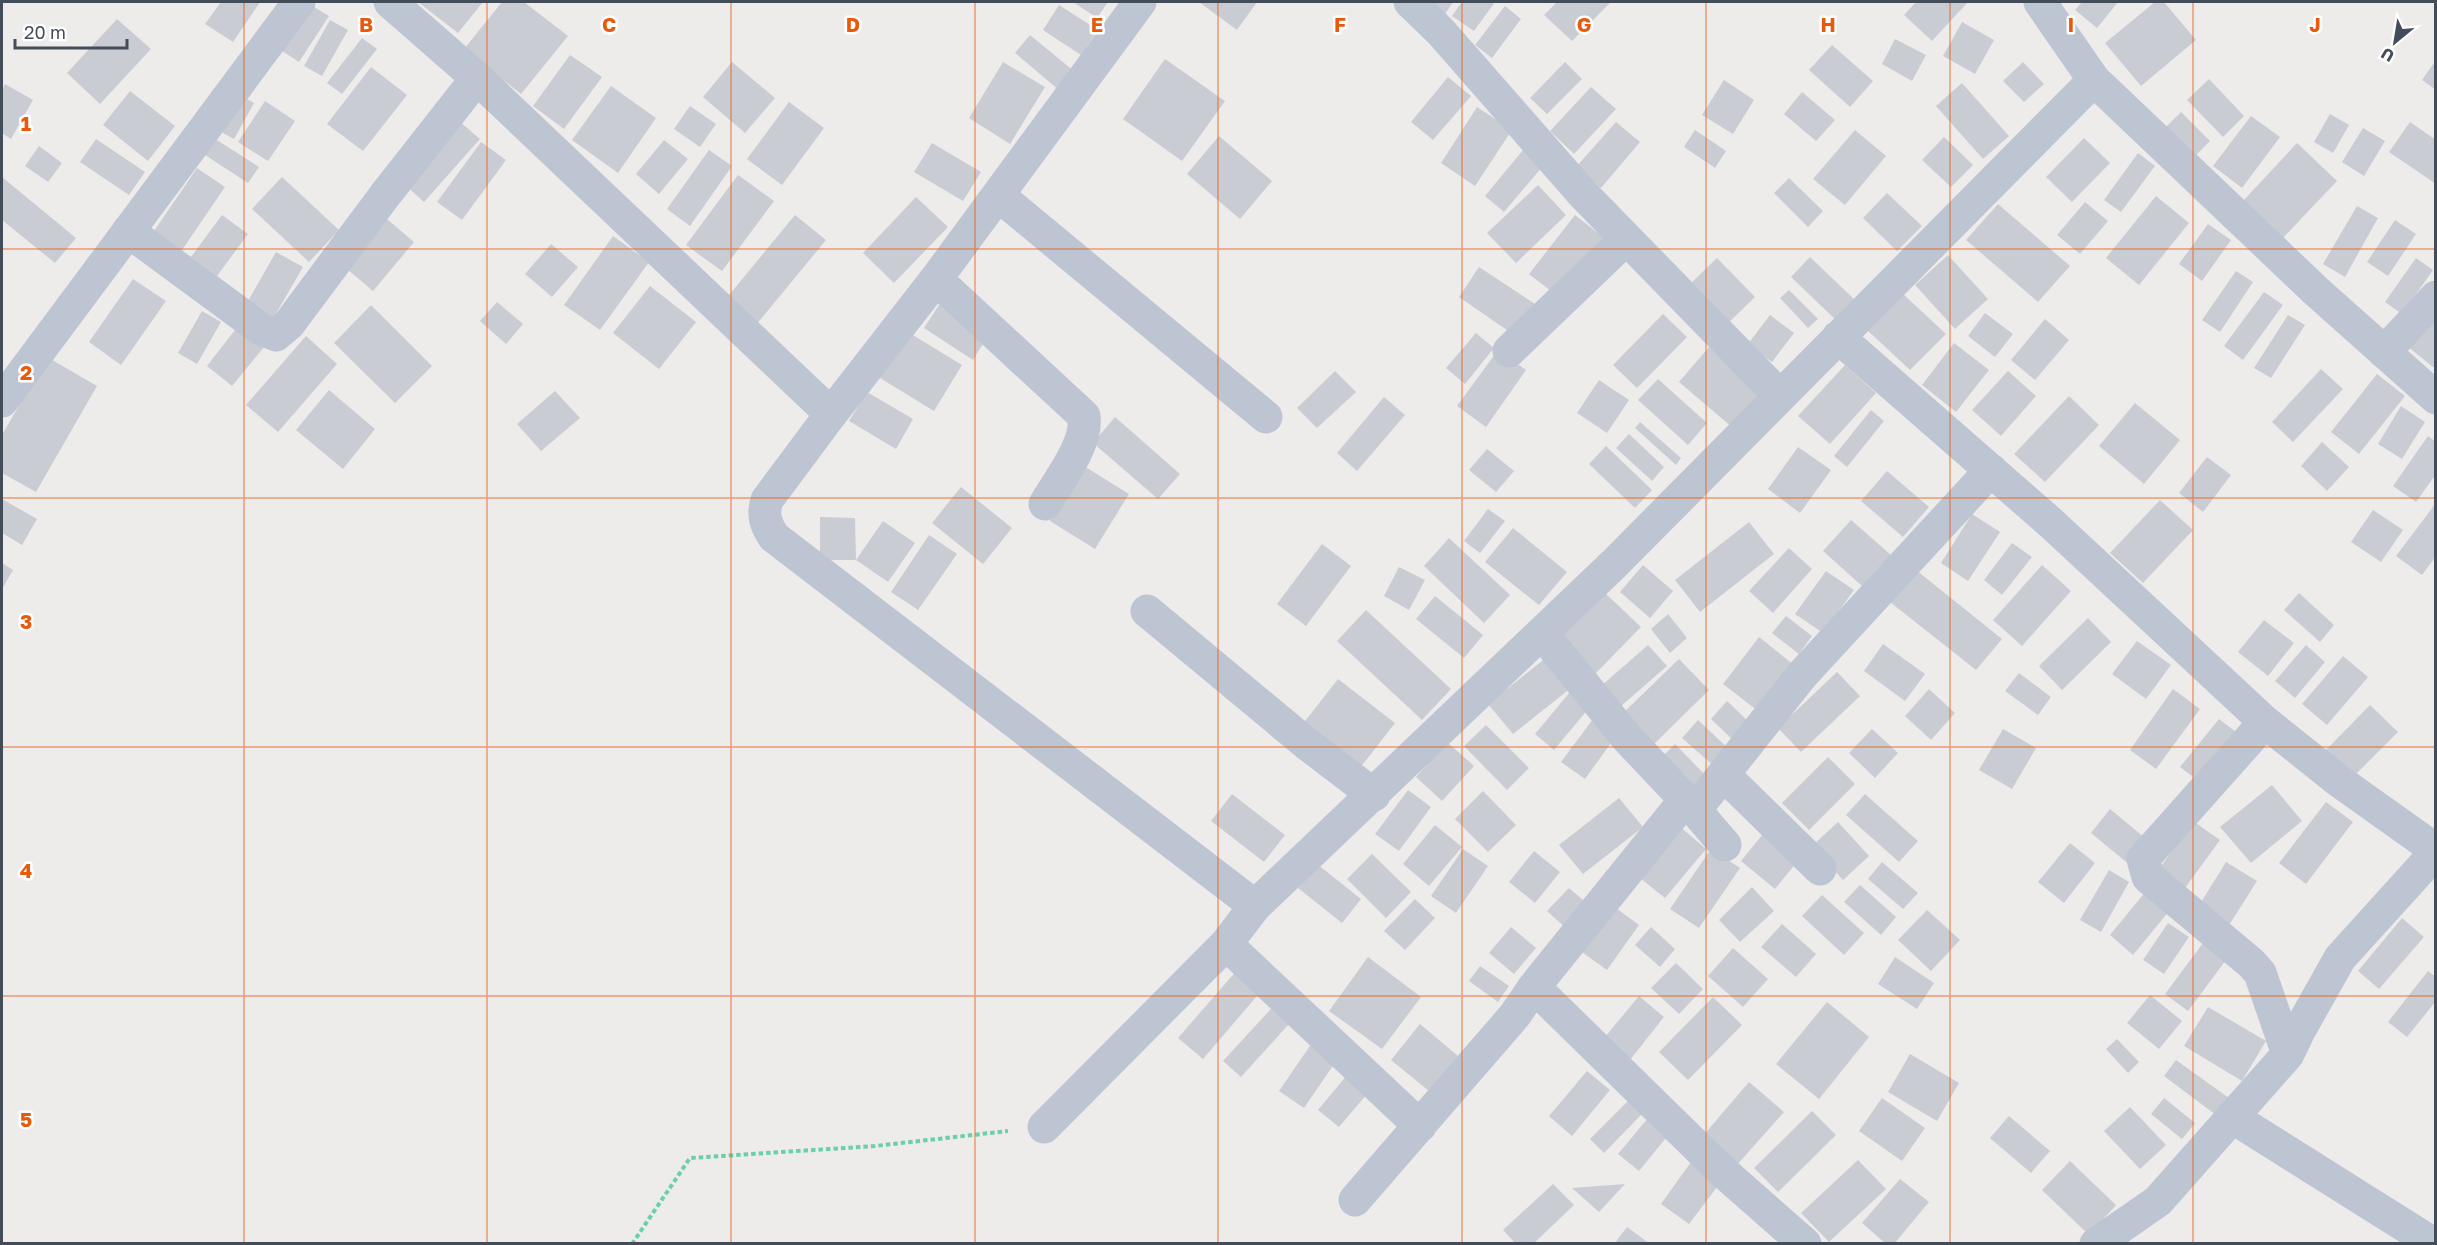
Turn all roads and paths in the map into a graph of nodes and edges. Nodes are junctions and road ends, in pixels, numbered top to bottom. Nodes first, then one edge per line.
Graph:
1 (297, 2) edge
2 (390, 2) edge
3 (1140, 2) edge
4 (1410, 2) edge
5 (2040, 2) edge
6 (477, 78) junction
7 (2094, 80) junction
8 (998, 195) junction
9 (128, 231) junction
10 (1626, 239) junction
11 (936, 279) junction
12 (2436, 297) edge
13 (1838, 337) junction
14 (1509, 351) dead end
15 (2384, 352) junction
16 (1780, 396) junction
17 (2436, 398) edge
18 (2, 401) edge
19 (831, 414) junction
20 (1266, 417) dead end
21 (1991, 470) junction
22 (1045, 504) dead end
23 (1147, 611) dead end
24 (1542, 633) junction
25 (2265, 722) junction
26 (1724, 775) junction
27 (1374, 795) junction
28 (1690, 805) junction
29 (1725, 845) dead end
30 (2436, 851) edge
31 (1820, 869) dead end
32 (1255, 906) junction
33 (1226, 944) junction
34 (1534, 987) junction
35 (2288, 1054) junction
36 (2232, 1117) junction
37 (1420, 1126) junction
38 (1044, 1127) joint
39 (1355, 1200) dead end
40 (632, 1244) edge
41 (1805, 1244) edge
42 (2096, 1244) edge
43 (2434, 1244) edge

1 - 9 street
2 - 6 street
3 - 8 street
4 - 10 street
5 - 7 street
6 - 9 street
6 - 19 street
7 - 13 street
7 - 15 street
8 - 11 street
8 - 20 street
9 - 18 street
10 - 14 street
10 - 16 street
11 - 19 street
11 - 22 street
12 - 15 street
13 - 16 street
13 - 21 street
15 - 17 street
16 - 24 street
19 - 32 street
21 - 25 street
21 - 26 street
23 - 27 street
24 - 27 street
24 - 28 street
25 - 30 street
25 - 35 street
26 - 28 street
26 - 31 street
27 - 32 street
28 - 29 street
28 - 34 street
30 - 35 street
32 - 33 street
33 - 37 street
33 - 38 street
34 - 37 street
34 - 41 street
35 - 36 street
36 - 42 street
36 - 43 street
37 - 39 street
38 - 40 path

